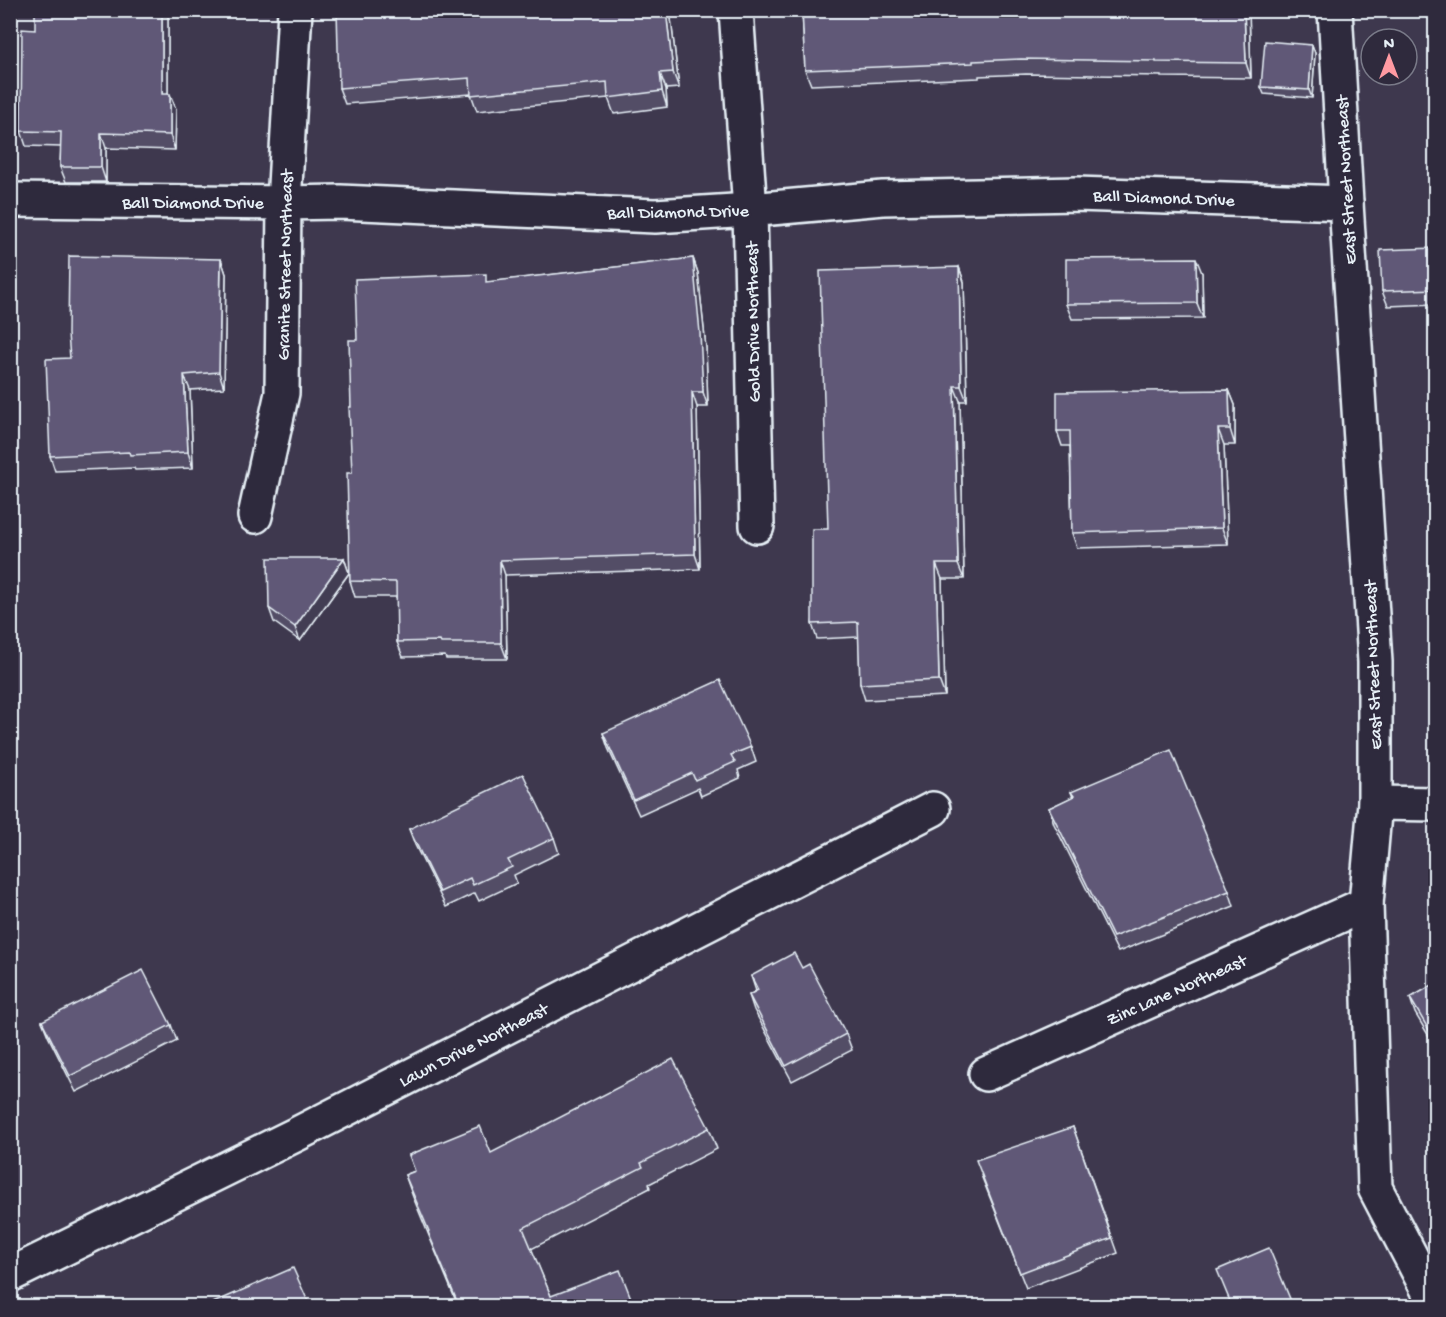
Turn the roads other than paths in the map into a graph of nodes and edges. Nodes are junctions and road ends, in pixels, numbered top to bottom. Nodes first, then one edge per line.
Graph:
1 (295, 10) edge
2 (736, 10) edge
3 (1335, 10) edge
4 (10, 200) edge
5 (284, 203) junction
6 (1346, 203) junction
7 (750, 210) junction
8 (255, 516) dead end
9 (758, 526) dead end
10 (1375, 803) junction
11 (1436, 804) edge
12 (933, 809) dead end
13 (1366, 904) junction
14 (986, 1074) dead end
15 (10, 1275) edge
16 (1436, 1305) edge

1 - 5 street, Granite Street Northeast
2 - 7 street, Gold Drive Northeast
3 - 6 street, East Street Northeast
4 - 5 street, Ball Diamond Drive
5 - 7 street, Ball Diamond Drive
5 - 8 street, Granite Street Northeast
6 - 7 street, Ball Diamond Drive
6 - 10 street, East Street Northeast
7 - 9 street, Gold Drive Northeast
10 - 11 street
10 - 13 street, East Street Northeast
12 - 15 street, Lawn Drive Northeast
13 - 14 street, Zinc Lane Northeast
13 - 16 street, East Street Northeast

